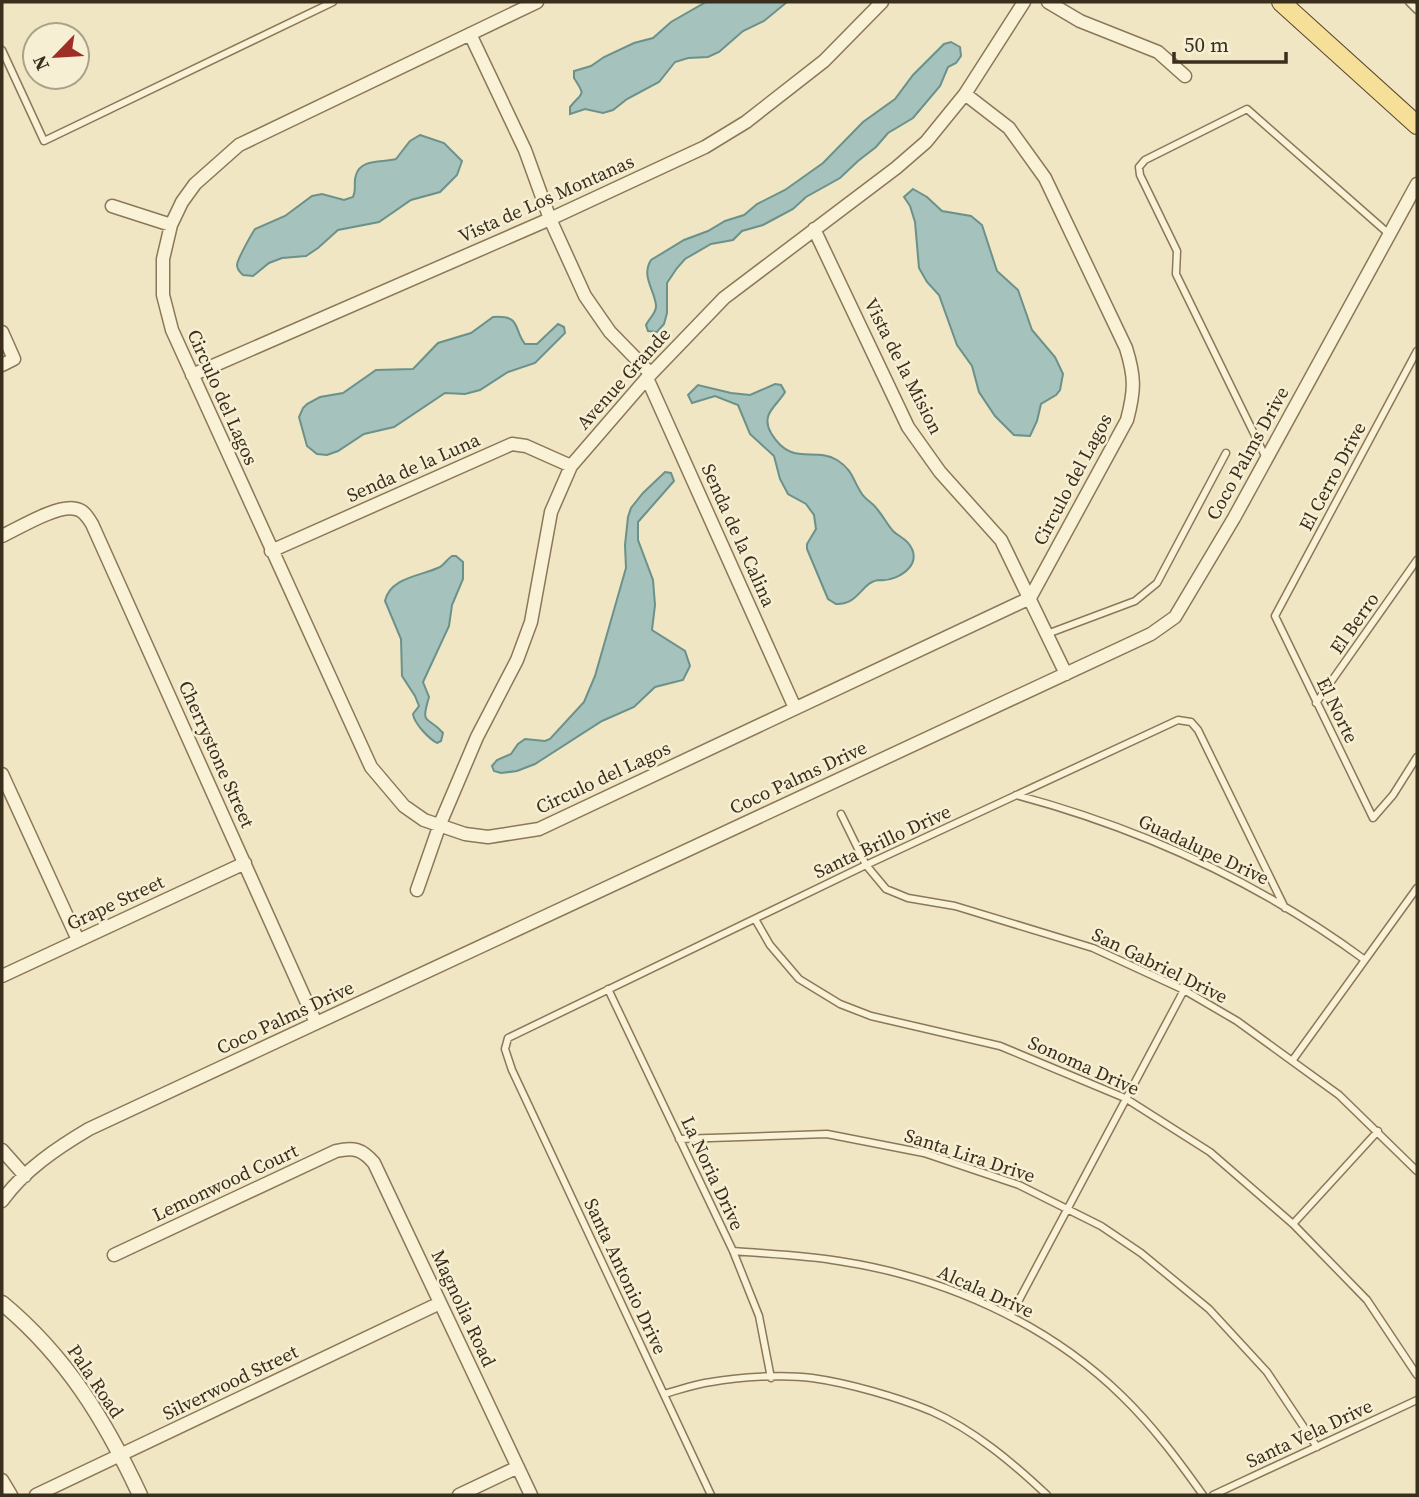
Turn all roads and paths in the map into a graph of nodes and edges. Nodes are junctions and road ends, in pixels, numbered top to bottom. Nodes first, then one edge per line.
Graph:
1 (333, 2) edge
2 (537, 2) edge
3 (882, 2) edge
4 (1024, 2) edge
5 (1048, 2) edge
6 (1281, 2) edge
7 (1409, 2) edge
8 (1417, 10) edge
9 (470, 34) junction
10 (2, 50) edge
11 (1185, 76) dead end
12 (965, 94) junction
13 (1417, 125) edge
14 (1417, 184) edge
15 (112, 206) dead end
16 (550, 219) junction
17 (171, 225) junction
18 (814, 229) junction
19 (1389, 234) junction
20 (2, 332) edge
21 (1417, 351) edge
22 (2, 365) edge
23 (192, 375) junction
24 (649, 376) junction
25 (1226, 453) dead end
26 (1266, 458) junction
27 (571, 466) junction
28 (2, 536) edge
29 (271, 551) junction
30 (1417, 560) edge
31 (1031, 598) junction
32 (1275, 616) joint
33 (1047, 634) junction
34 (1066, 674) junction
35 (1316, 704) junction
36 (795, 708) junction
37 (1417, 757) edge
38 (2, 774) edge
39 (1017, 795) junction
40 (841, 814) dead end
41 (440, 824) junction
42 (245, 863) junction
43 (866, 865) junction
44 (1417, 888) edge
45 (417, 890) dead end
46 (1284, 908) junction
47 (755, 919) junction
48 (78, 940) junction
49 (1365, 960) junction
50 (2, 976) edge
51 (608, 989) junction
52 (1184, 990) junction
53 (316, 1023) junction
54 (1292, 1061) junction
55 (512, 1070) joint
56 (1125, 1098) junction
57 (1378, 1131) junction
58 (679, 1139) junction
59 (352, 1147) joint
60 (2, 1150) edge
61 (1417, 1171) edge
62 (25, 1176) junction
63 (2, 1201) edge
64 (1069, 1209) junction
65 (1293, 1224) junction
66 (733, 1251) junction
67 (114, 1255) dead end
68 (2, 1303) edge
69 (440, 1303) junction
70 (1011, 1315) junction
71 (1417, 1375) edge
72 (771, 1378) junction
73 (664, 1394) junction
74 (1417, 1400) edge
75 (1317, 1447) junction
76 (121, 1455) junction
77 (518, 1467) junction
78 (2, 1480) edge
79 (11, 1495) edge
80 (36, 1495) edge
81 (140, 1495) edge
82 (459, 1495) edge
83 (531, 1495) edge
84 (711, 1495) edge
85 (1047, 1495) edge
86 (1203, 1495) edge
87 (1213, 1495) edge

1 - 10 lane
2 - 9 street, Circulo del Lagos
3 - 16 street, Vista de Los Montanas
4 - 12 street, Avenue Grande
5 - 11 street
6 - 13 main road
7 - 8 lane
9 - 16 street, Senda de la Calina
9 - 17 street, Circulo del Lagos
12 - 18 street, Avenue Grande
12 - 31 street, Circulo del Lagos
14 - 19 street, Coco Palms Drive
15 - 17 street
16 - 23 street, Vista de Los Montanas
16 - 24 street, Senda de la Calina
17 - 23 street, Circulo del Lagos
18 - 24 street, Avenue Grande
18 - 31 street, Vista de la Mision
19 - 26 street, Coco Palms Drive
19 - 26 lane
20 - 22 street
21 - 32 lane, El Cerro Drive
23 - 29 street, Circulo del Lagos
24 - 27 street, Avenue Grande
24 - 36 street, Senda de la Calina
25 - 33 lane
26 - 34 street, Coco Palms Drive
27 - 29 street, Senda de la Luna
27 - 41 street, Avenue Grande
28 - 42 street, Cherrystone Street
29 - 41 street, Circulo del Lagos
30 - 35 lane, El Berro
31 - 33 street, Vista de la Mision
31 - 36 street, Circulo del Lagos
32 - 35 lane, El Norte
33 - 34 street, Vista de la Mision
34 - 53 street, Coco Palms Drive
35 - 37 lane, El Norte
36 - 41 street, Circulo del Lagos
38 - 48 street
39 - 43 lane, Santa Brillo Drive
39 - 46 lane, Guadalupe Drive
39 - 46 lane, Santa Brillo Drive
40 - 43 lane, San Gabriel Drive
41 - 45 street, Avenue Grande
42 - 48 street, Grape Street
42 - 53 street, Cherrystone Street
43 - 47 lane, Santa Brillo Drive
43 - 52 lane, San Gabriel Drive
44 - 49 lane
46 - 49 lane, Guadalupe Drive
47 - 51 lane, Santa Brillo Drive
47 - 56 lane, Sonoma Drive
48 - 50 street, Grape Street
49 - 54 lane
51 - 55 lane, Santa Brillo Drive
51 - 58 lane, La Noria Drive
52 - 54 lane, San Gabriel Drive
52 - 56 lane
53 - 62 street, Coco Palms Drive
54 - 57 lane, San Gabriel Drive
55 - 73 lane, Santa Antonio Drive
56 - 64 lane
56 - 65 lane, Sonoma Drive
57 - 61 lane, San Gabriel Drive
57 - 65 lane
58 - 64 lane, Santa Lira Drive
58 - 66 lane, La Noria Drive
59 - 67 street, Lemonwood Court
59 - 69 street, Magnolia Road
60 - 62 street
62 - 63 street, Coco Palms Drive
64 - 70 lane
64 - 75 lane, Santa Lira Drive
65 - 71 lane, Sonoma Drive
66 - 70 lane, Alcala Drive
66 - 72 lane, La Noria Drive
68 - 76 street, Pala Road
69 - 76 street, Silverwood Street
69 - 77 street, Magnolia Road
70 - 86 lane, Alcala Drive
72 - 73 lane
72 - 85 lane
73 - 84 lane, Santa Antonio Drive
74 - 75 lane, Santa Vela Drive
75 - 87 lane, Santa Vela Drive
76 - 80 street, Silverwood Street
76 - 81 street, Pala Road
77 - 82 street
77 - 83 street, Magnolia Road
78 - 79 street

